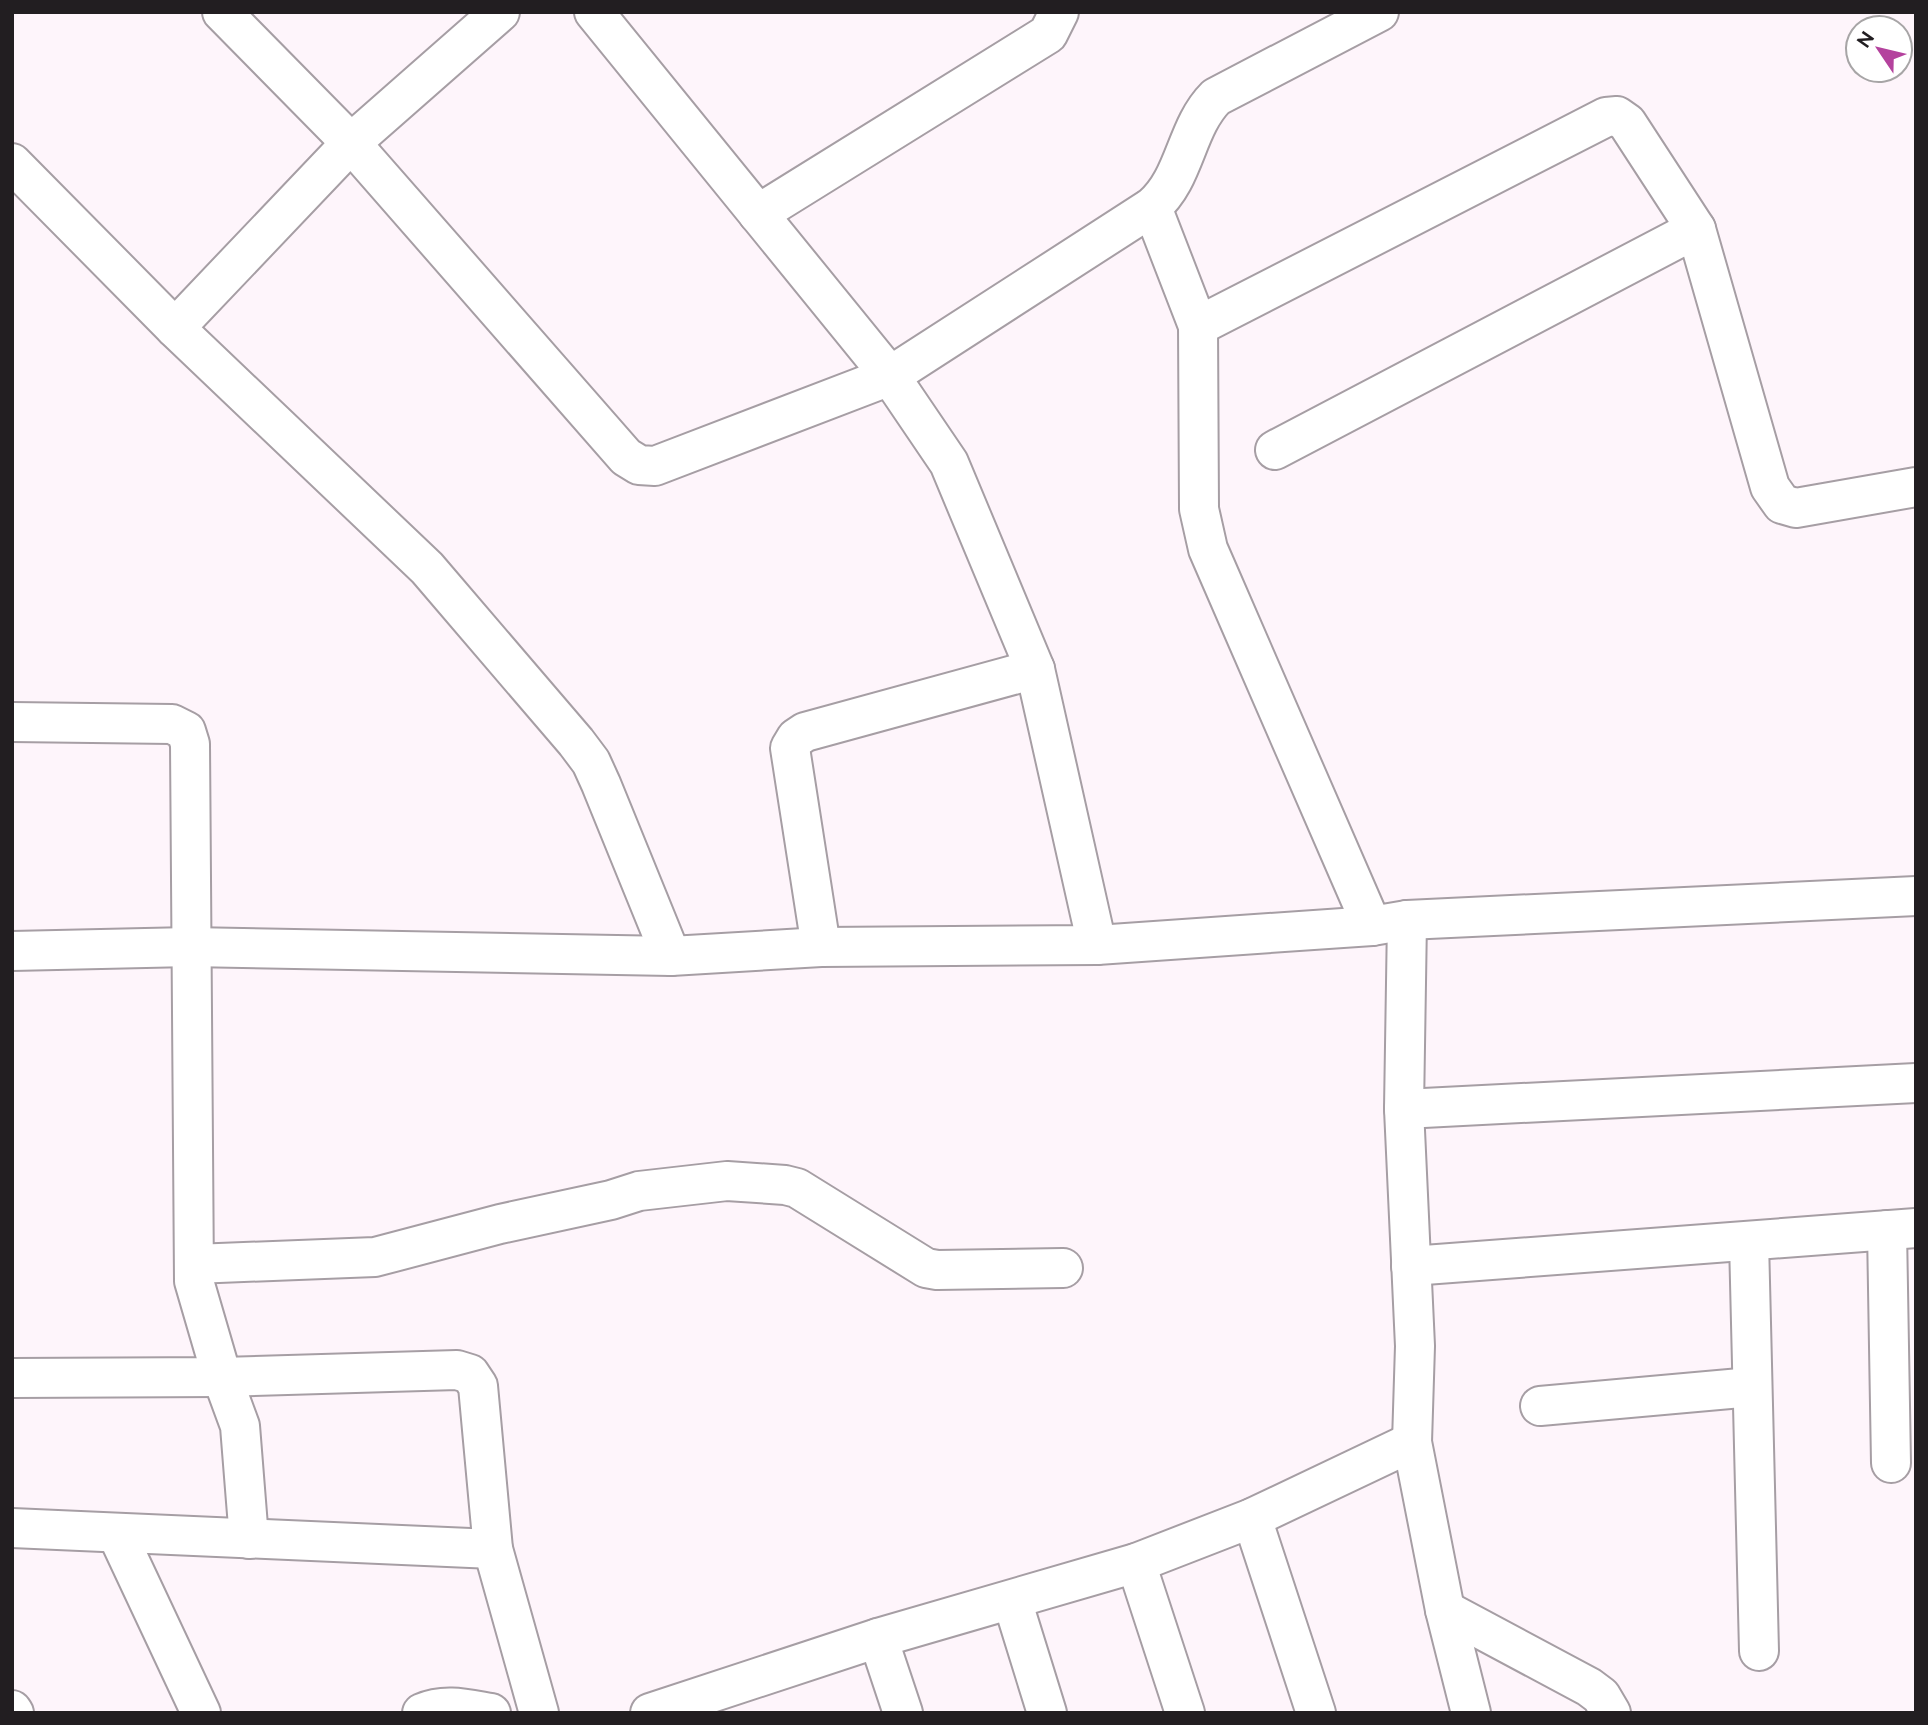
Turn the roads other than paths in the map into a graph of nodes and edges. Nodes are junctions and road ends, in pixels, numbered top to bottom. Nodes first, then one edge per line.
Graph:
1 (222, 12) edge
2 (500, 12) edge
3 (594, 12) edge
4 (1059, 12) edge
5 (1379, 12) edge
6 (351, 143) junction
7 (12, 163) edge
8 (1152, 207) junction
9 (758, 214) junction
10 (1696, 229) junction
11 (1198, 326) junction
12 (176, 328) junction
13 (890, 376) junction
14 (1275, 450) dead end
15 (1916, 487) edge
16 (1035, 669) junction
17 (12, 722) edge
18 (1916, 895) edge
19 (1390, 923) junction
20 (1097, 945) junction
21 (190, 947) junction
22 (821, 947) junction
23 (12, 950) edge
24 (671, 956) junction
25 (1916, 1083) edge
26 (1404, 1110) junction
27 (1901, 1229) edge
28 (1749, 1241) junction
29 (194, 1264) junction
30 (1411, 1266) junction
31 (1063, 1269) dead end
32 (222, 1377) junction
33 (12, 1378) edge
34 (1752, 1387) junction
35 (1540, 1406) dead end
36 (1412, 1442) junction
37 (1891, 1462) dead end
38 (1252, 1518) junction
39 (12, 1528) edge
40 (117, 1534) junction
41 (249, 1539) junction
42 (492, 1549) junction
43 (1136, 1563) junction
44 (1012, 1600) junction
45 (1445, 1611) junction
46 (878, 1639) junction
47 (1759, 1651) dead end
48 (201, 1713) edge
49 (422, 1713) edge
50 (491, 1713) edge
51 (539, 1713) edge
52 (650, 1713) edge
53 (903, 1713) edge
54 (1047, 1713) edge
55 (1185, 1713) edge
56 (1316, 1713) edge
57 (1471, 1713) edge
58 (1611, 1713) edge

1 - 6 street
2 - 6 street
3 - 9 street
4 - 9 street
5 - 8 street
6 - 12 street
6 - 13 street
7 - 12 street
8 - 11 street
8 - 13 street
9 - 13 street
10 - 11 street
10 - 14 street
10 - 15 street
11 - 19 street
12 - 24 street
13 - 16 street
16 - 20 street
16 - 22 street
17 - 21 street
18 - 19 street
19 - 20 street
19 - 26 street
20 - 22 street
21 - 23 street
21 - 24 street
21 - 29 street
22 - 24 street
25 - 26 street
26 - 30 street
27 - 28 street
27 - 37 street
28 - 30 street
28 - 34 street
29 - 31 street
29 - 32 street
30 - 36 street
32 - 33 street
32 - 41 street
32 - 42 street
34 - 35 street
34 - 47 street
36 - 38 street
36 - 45 street
38 - 43 street
38 - 56 street
39 - 40 street
40 - 41 street
40 - 48 street
41 - 42 street
42 - 51 street
43 - 44 street
43 - 55 street
44 - 46 street
44 - 54 street
45 - 57 street
45 - 58 street
46 - 52 street
46 - 53 street
49 - 50 street

